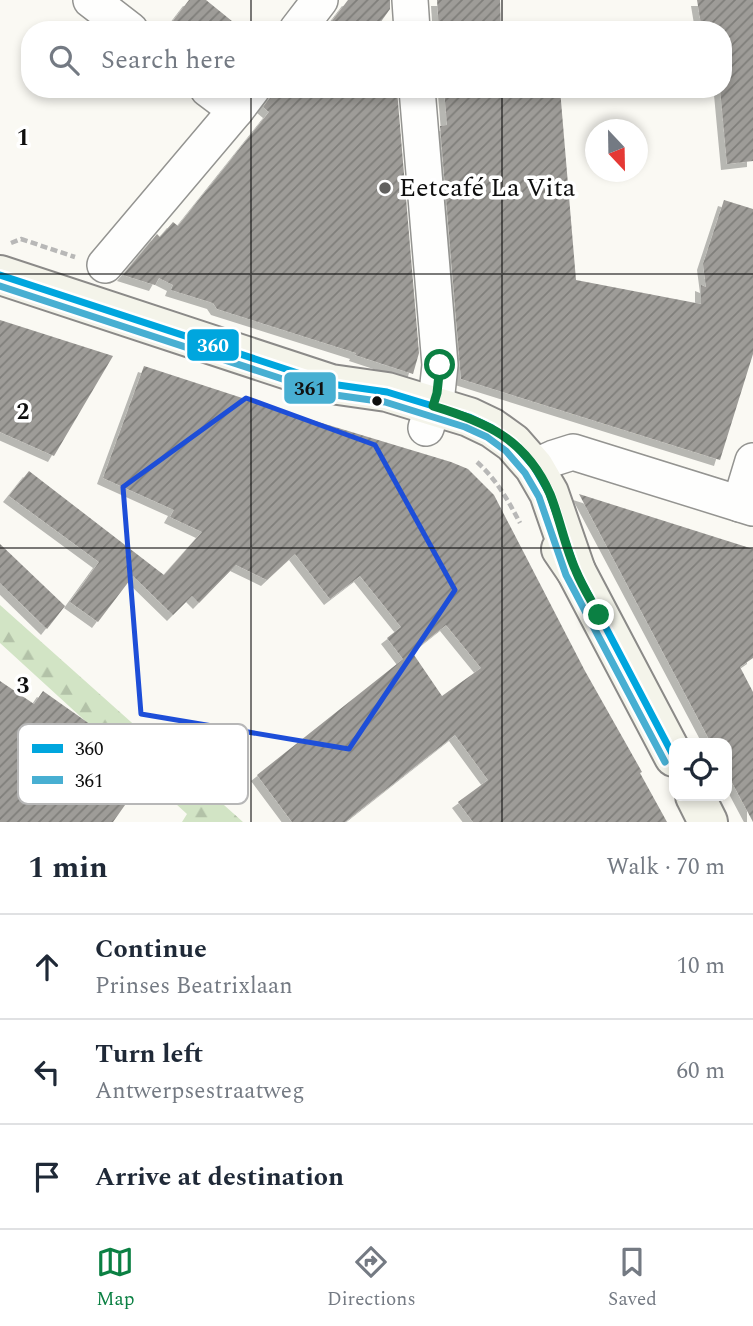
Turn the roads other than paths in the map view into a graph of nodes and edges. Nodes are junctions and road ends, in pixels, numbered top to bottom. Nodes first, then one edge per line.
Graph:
1 (91, 0) edge
2 (320, 0) edge
3 (410, 0) edge
4 (118, 21) edge
5 (304, 21) edge
6 (411, 21) edge
7 (418, 98) edge
8 (244, 100) edge
9 (105, 265) dead end
10 (0, 275) edge
11 (429, 417) junction
12 (753, 461) edge
13 (534, 467) junction
14 (747, 506) edge
15 (576, 571) junction
16 (669, 748) edge
17 (698, 801) edge
18 (708, 822) edge

1 - 4 street
2 - 5 street
3 - 6 street
7 - 11 street
8 - 9 street
10 - 11 street
11 - 13 street
11 - 15 street
12 - 14 street
13 - 14 street
13 - 15 street
15 - 16 street
17 - 18 street

